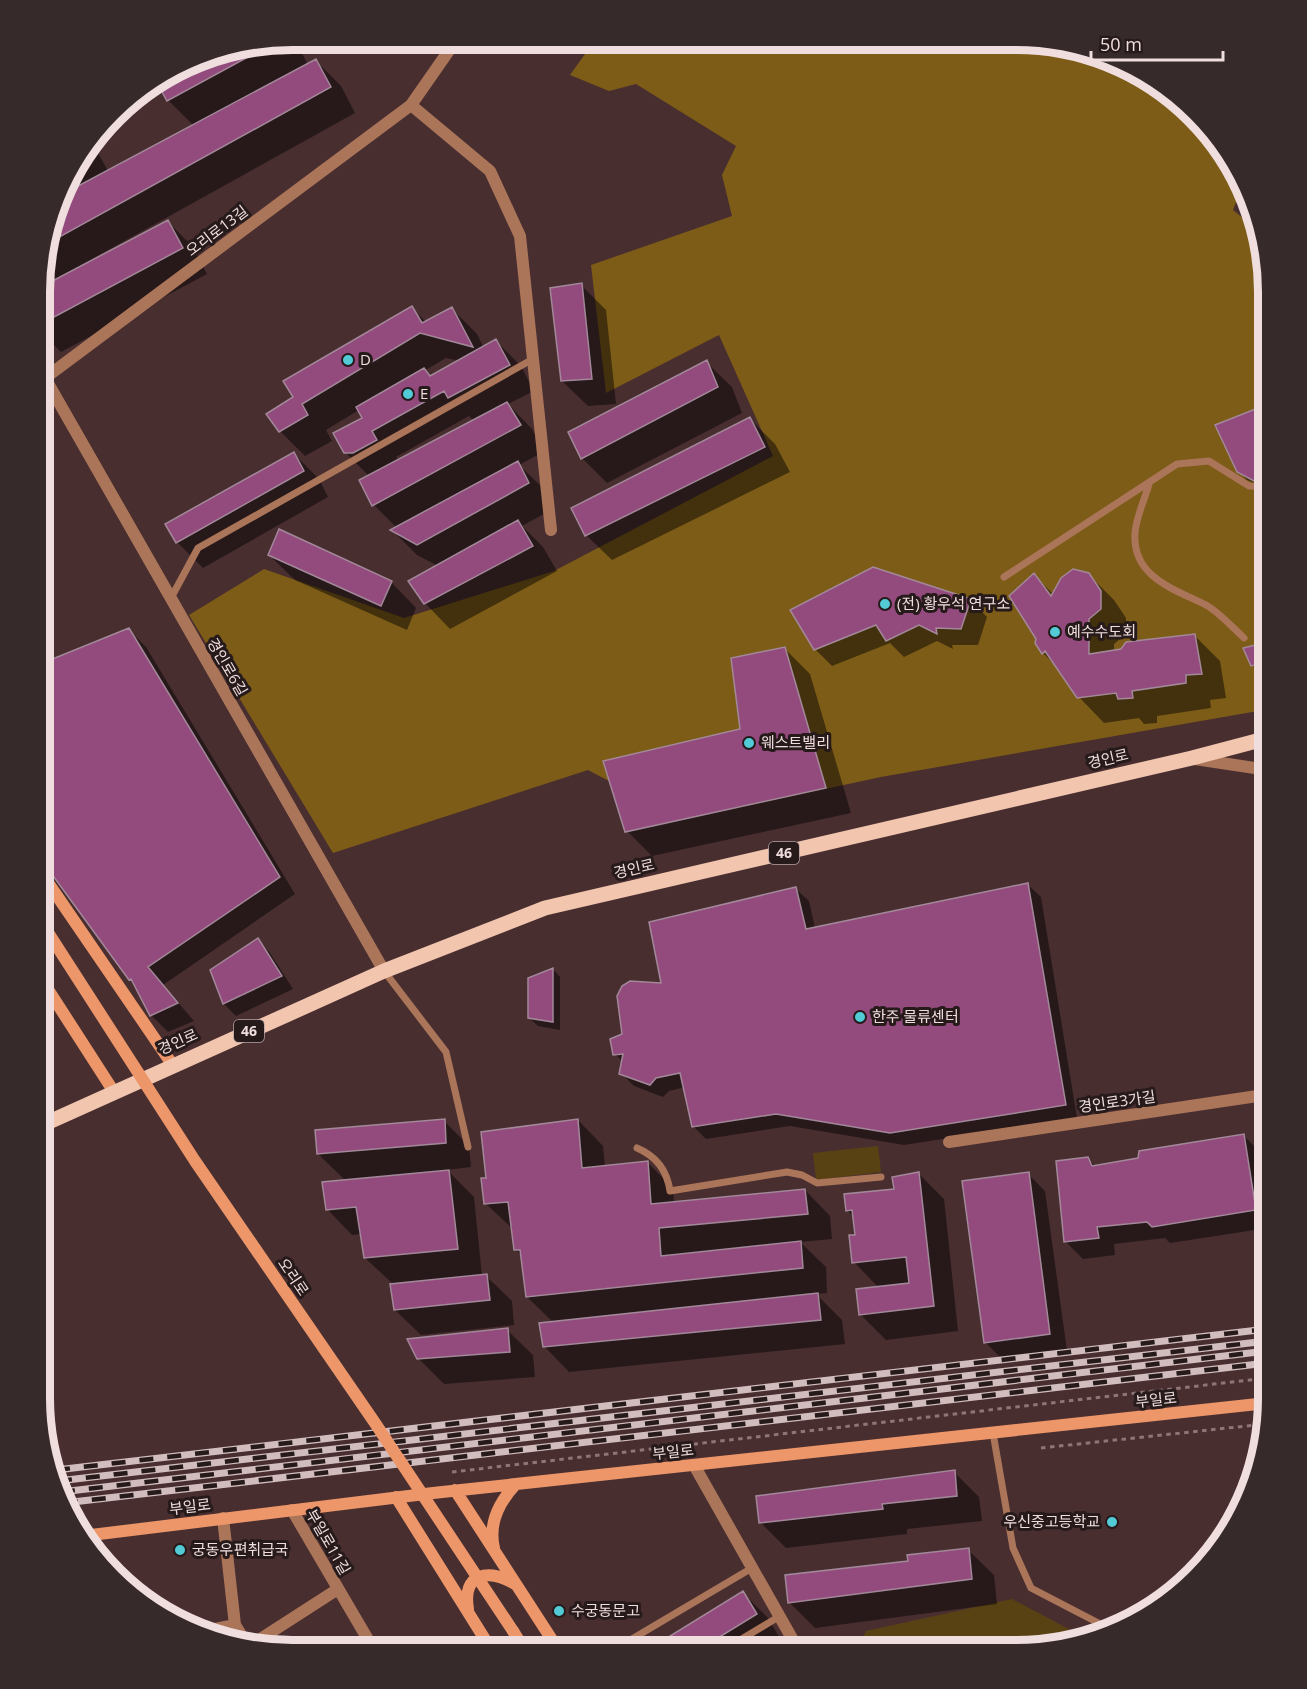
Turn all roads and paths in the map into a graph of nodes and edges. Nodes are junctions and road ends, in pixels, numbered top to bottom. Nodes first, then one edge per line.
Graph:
1 (449, 50) edge
2 (411, 105) junction
3 (533, 359) junction
4 (50, 371) edge
5 (50, 391) edge
6 (1149, 484) junction
7 (1258, 486) edge
8 (551, 530) dead end
9 (1004, 577) dead end
10 (171, 598) junction
11 (1244, 638) dead end
12 (1258, 741) edge
13 (1192, 758) junction
14 (1258, 768) edge
15 (50, 886) edge
16 (50, 936) edge
17 (384, 971) junction
18 (50, 993) edge
19 (172, 1064) junction
20 (114, 1092) junction
21 (1258, 1096) edge
22 (50, 1121) edge
23 (949, 1142) dead end
24 (468, 1147) dead end
25 (637, 1148) dead end
26 (881, 1177) dead end
27 (1258, 1379) edge
28 (1258, 1404) edge
29 (1256, 1425) edge
30 (993, 1433) junction
31 (1041, 1448) dead end
32 (694, 1465) junction
33 (452, 1472) dead end
34 (516, 1484) junction
35 (455, 1490) junction
36 (396, 1497) junction
37 (292, 1510) junction
38 (223, 1518) junction
39 (92, 1535) edge
40 (496, 1554) junction
41 (752, 1568) junction
42 (516, 1584) junction
43 (338, 1589) junction
44 (468, 1612) junction
45 (780, 1616) junction
46 (1101, 1624) edge
47 (235, 1625) junction
48 (218, 1628) edge
49 (241, 1634) edge
50 (263, 1637) edge
51 (368, 1640) edge
52 (486, 1640) edge
53 (518, 1640) edge
54 (552, 1640) edge
55 (630, 1640) edge
56 (740, 1640) edge
57 (793, 1640) edge

1 - 2 street, 오리로13길
2 - 3 street
2 - 4 street, 오리로13길
3 - 8 street
3 - 10 lane
5 - 10 street, 경인로6길
6 - 7 lane
6 - 9 lane
6 - 11 lane
10 - 17 street, 경인로6길
12 - 13 main road, 경인로 / 46
13 - 14 street
13 - 17 main road, 경인로 / 46
15 - 19 main road
16 - 53 main road, 오리로, bridge
17 - 19 main road, 경인로 / 46
17 - 24 lane
18 - 20 main road
19 - 20 main road, 경인로 / 46
20 - 22 main road, 경인로 / 46
21 - 23 street, 경인로3가길
25 - 26 lane
27 - 33 path
28 - 30 main road, 부일로
29 - 31 path
30 - 32 main road, 부일로
30 - 46 lane
32 - 34 main road, 부일로
32 - 41 street
34 - 35 main road, 부일로
34 - 40 main road
35 - 36 main road, 부일로
35 - 40 main road
36 - 37 main road, 부일로
36 - 44 main road
37 - 38 main road, 부일로
37 - 43 street, 부일로11길
38 - 39 main road, 부일로
38 - 47 street
40 - 42 main road
41 - 45 street
41 - 55 lane
42 - 44 main road
42 - 54 main road
43 - 50 street, 부일로11길
43 - 51 street, 부일로11길
44 - 52 main road
45 - 56 lane
45 - 57 street
47 - 48 street
47 - 49 street

